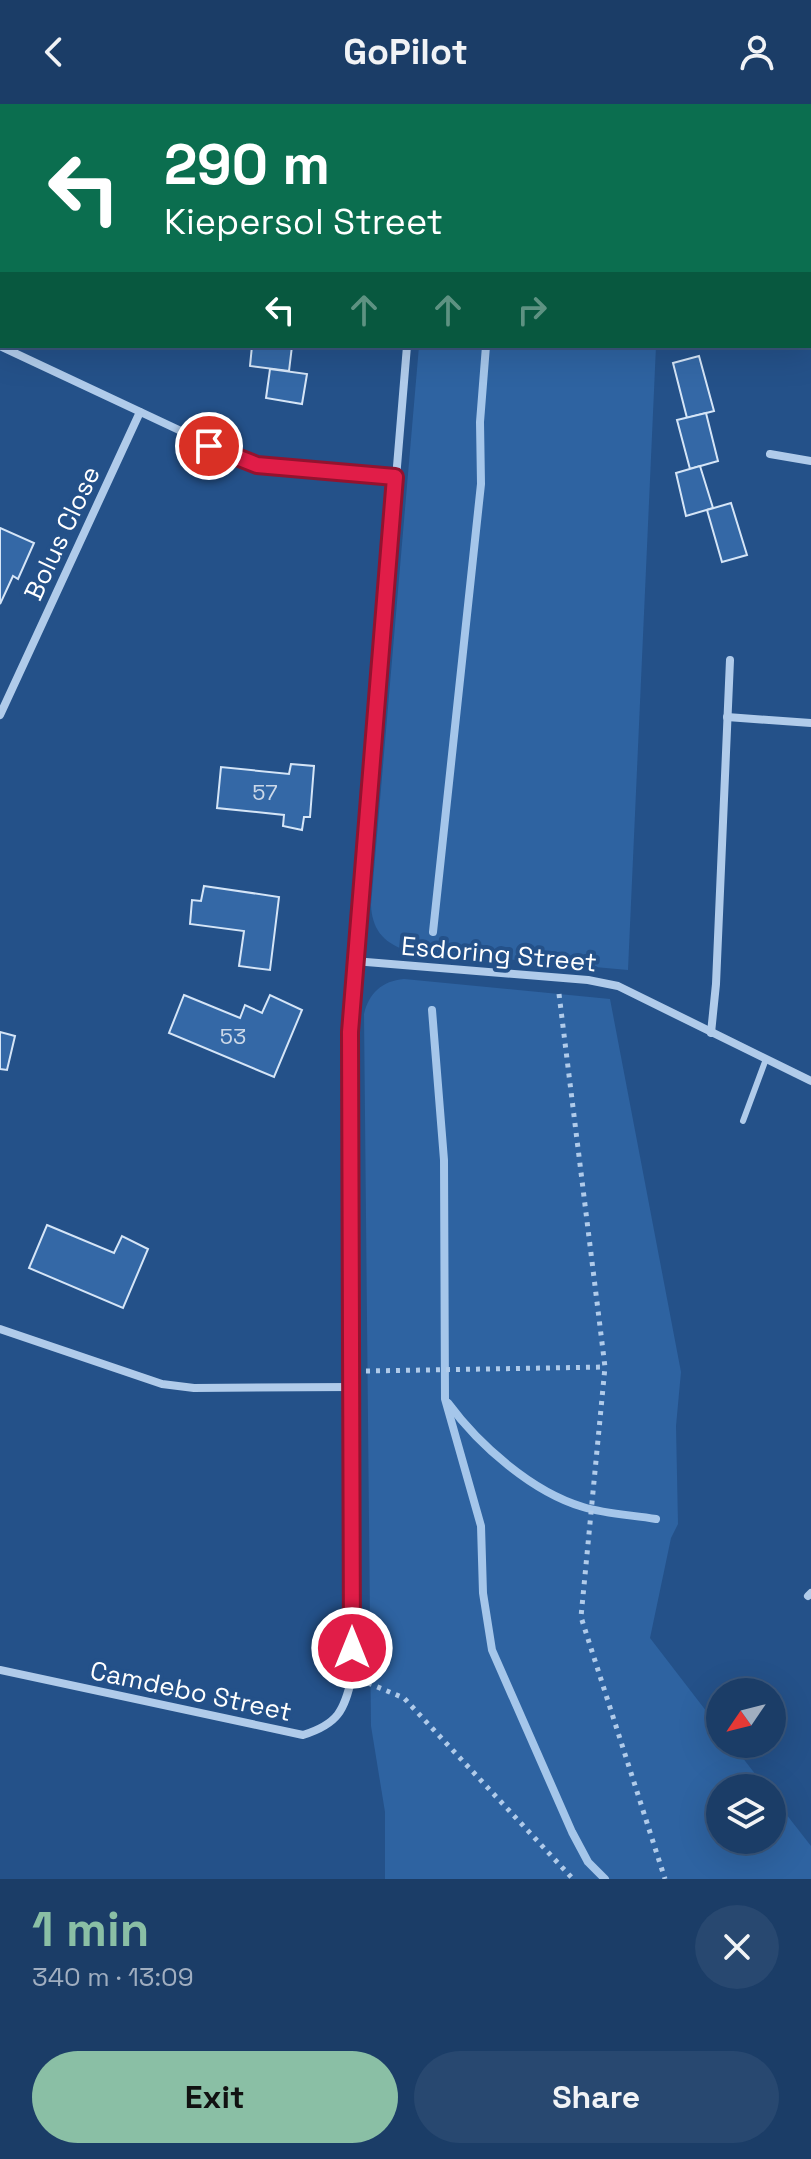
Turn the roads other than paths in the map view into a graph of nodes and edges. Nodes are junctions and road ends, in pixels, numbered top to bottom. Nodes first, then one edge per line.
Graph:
1 (4, 348) edge
2 (407, 348) edge
3 (140, 412) junction
4 (770, 454) dead end
5 (811, 461) edge
6 (395, 477) junction
7 (730, 660) dead end
8 (0, 715) edge
9 (727, 717) junction
10 (811, 723) edge
11 (354, 961) junction
12 (711, 1033) junction
13 (766, 1059) junction
14 (811, 1081) edge
15 (743, 1121) dead end
16 (0, 1329) edge
17 (351, 1387) junction
18 (0, 1670) edge

1 - 3 street
2 - 6 street, Camdebo Street
3 - 6 street
3 - 8 street, Bolus Close
4 - 5 street
6 - 11 street, Camdebo Street
7 - 9 street
9 - 10 street
9 - 12 street
11 - 12 street, Esdoring Street
11 - 17 street, Camdebo Street
12 - 13 street, Esdoring Street
13 - 14 street, Esdoring Street
13 - 15 lane
16 - 17 street
17 - 18 street, Camdebo Street

